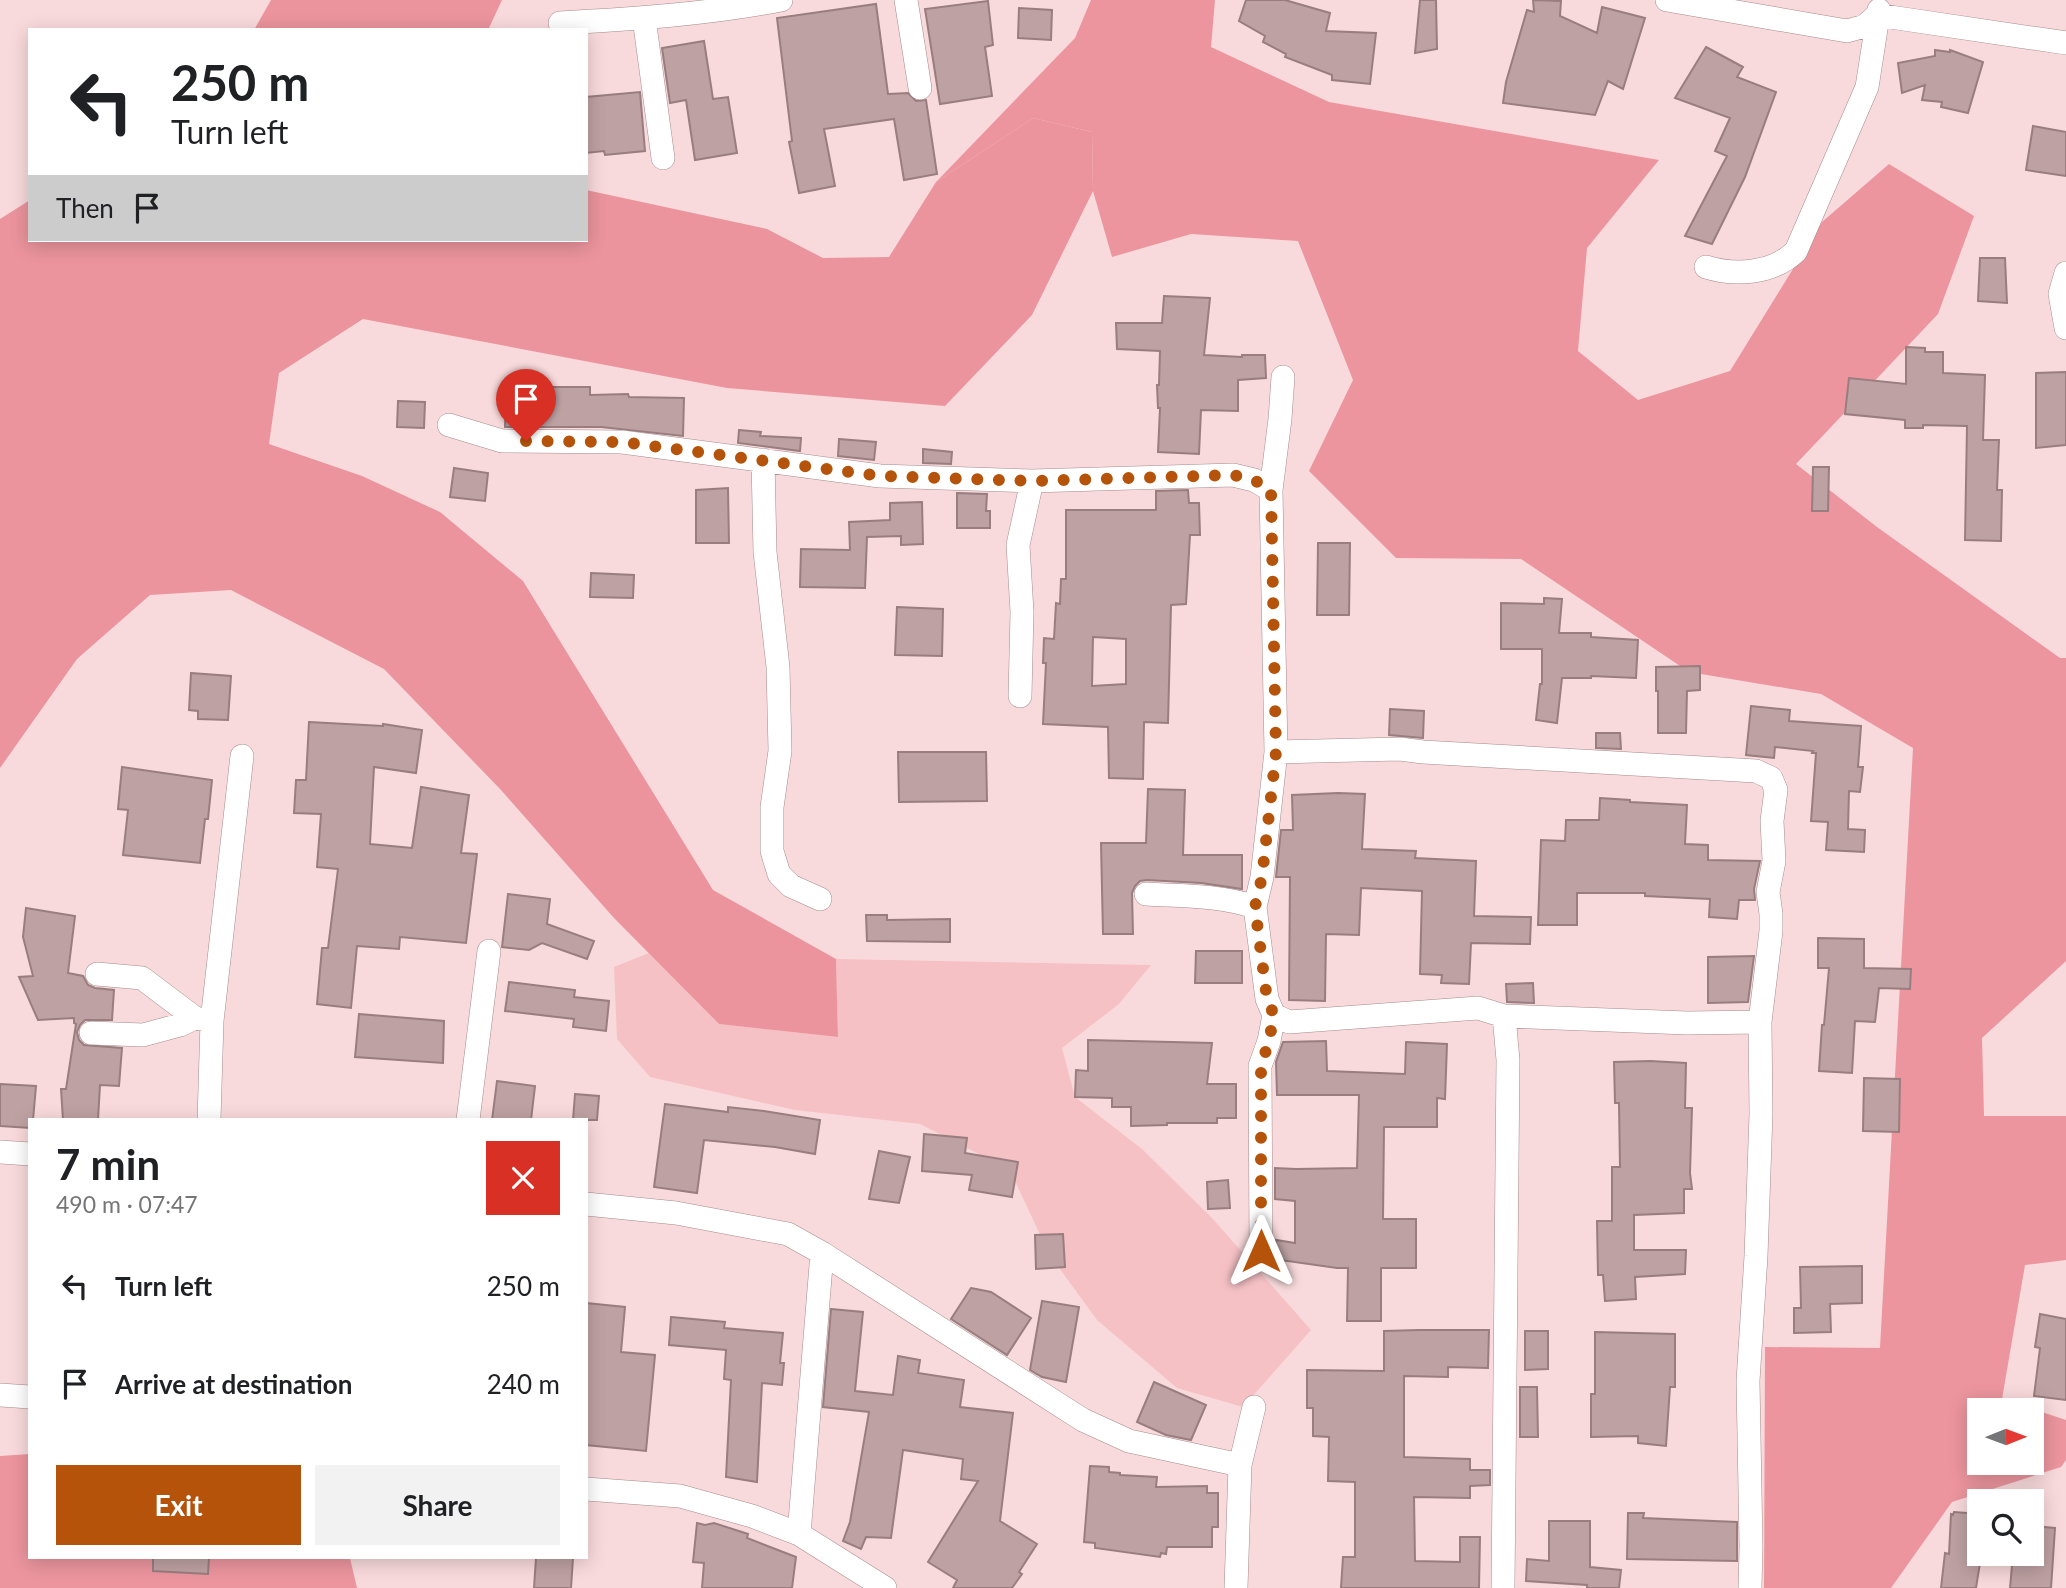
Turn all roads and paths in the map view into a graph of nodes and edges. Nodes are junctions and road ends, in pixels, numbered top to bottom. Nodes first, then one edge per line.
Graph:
1 (781, 0) edge
2 (906, 0) edge
3 (1674, 1) edge
4 (1880, 8) edge
5 (643, 19) junction
6 (560, 23) dead end
7 (2066, 43) edge
8 (920, 88) dead end
9 (663, 158) dead end
10 (1706, 267) dead end
11 (2066, 273) edge
12 (2066, 328) edge
13 (1283, 377) dead end
14 (449, 425) dead end
15 (763, 460) junction
16 (1032, 481) junction
17 (1271, 490) junction
18 (1020, 696) dead end
19 (1276, 752) junction
20 (242, 756) dead end
21 (1146, 894) dead end
22 (820, 899) dead end
23 (1255, 907) junction
24 (489, 951) dead end
25 (97, 974) dead end
26 (1274, 1015) junction
27 (1504, 1016) junction
28 (203, 1020) junction
29 (1760, 1022) junction
30 (91, 1033) dead end
31 (209, 1118) edge
32 (468, 1118) edge
33 (0, 1152) edge
34 (28, 1154) edge
35 (588, 1204) edge
36 (1261, 1251) dead end
37 (822, 1253) junction
38 (0, 1395) edge
39 (28, 1397) edge
40 (1254, 1406) dead end
41 (1240, 1465) junction
42 (588, 1489) edge
43 (799, 1534) junction
44 (885, 1588) edge
45 (1236, 1588) edge
46 (1503, 1588) edge
47 (1750, 1588) edge

1 - 5 street
2 - 8 street
3 - 4 street
4 - 7 street
4 - 10 street
5 - 6 street
5 - 9 street
11 - 12 street
13 - 17 street
14 - 15 street
15 - 16 street
15 - 22 street
16 - 17 street
16 - 18 street
17 - 19 street
19 - 23 street
19 - 29 street
20 - 28 street
21 - 23 street
23 - 26 street
24 - 32 street
25 - 28 street
26 - 27 street
26 - 36 street
27 - 29 street
27 - 46 street
28 - 30 street
28 - 31 street
29 - 47 street
33 - 34 street
35 - 37 street
37 - 41 street
37 - 43 street
38 - 39 street
40 - 41 street
41 - 45 street
42 - 43 street
43 - 44 street

